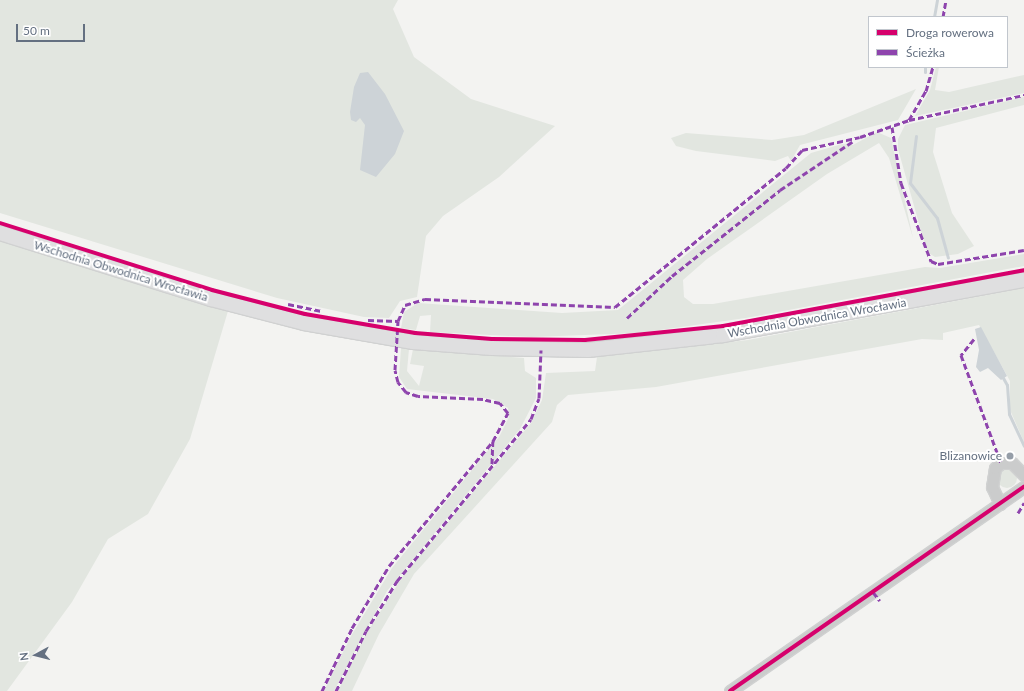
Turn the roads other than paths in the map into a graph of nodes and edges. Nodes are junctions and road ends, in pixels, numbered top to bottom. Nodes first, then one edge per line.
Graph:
1 (0, 233) edge
2 (1024, 280) edge
3 (1024, 475) edge
4 (1024, 487) edge
5 (1000, 504) junction
6 (730, 691) edge

1 - 2 main road, Wschodnia Obwodnica Wrocławia
3 - 5 street
4 - 5 street
5 - 6 street

